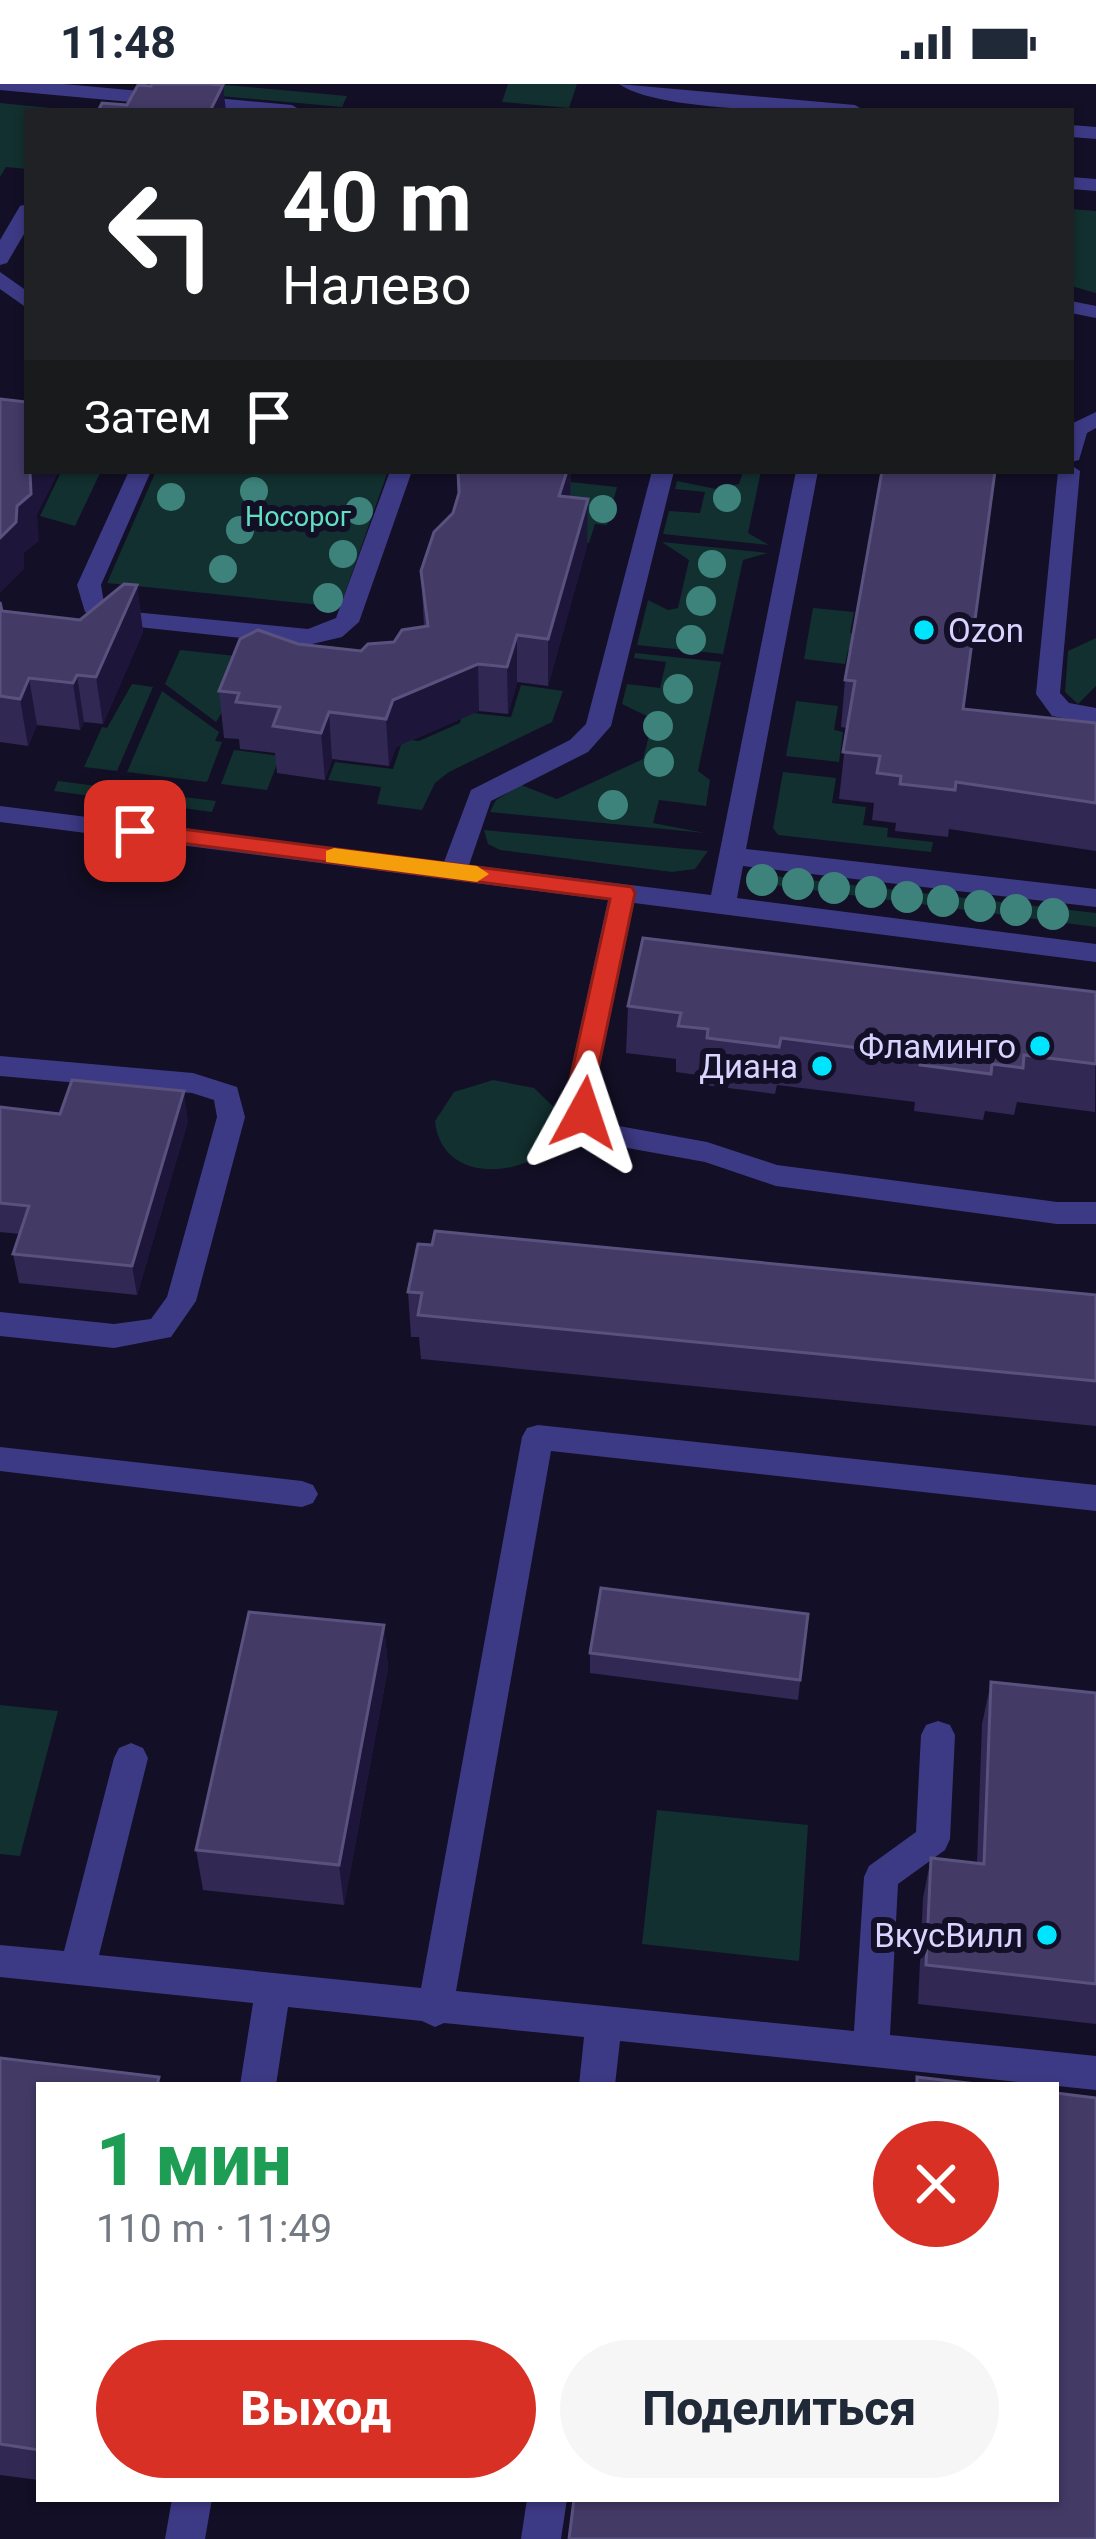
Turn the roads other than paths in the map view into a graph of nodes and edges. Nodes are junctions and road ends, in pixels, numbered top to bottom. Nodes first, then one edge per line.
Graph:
1 (0, 84) edge
2 (629, 84) edge
3 (88, 102) edge
4 (224, 108) edge
5 (822, 108) edge
6 (24, 215) edge
7 (0, 259) edge
8 (0, 278) edge
9 (24, 299) edge
10 (1096, 419) edge
11 (1074, 438) edge
12 (139, 474) edge
13 (400, 474) edge
14 (662, 474) edge
15 (805, 474) edge
16 (1070, 474) edge
17 (1096, 716) edge
18 (0, 814) edge
19 (731, 856) junction
20 (454, 871) junction
21 (623, 893) junction
22 (1096, 898) edge
23 (722, 905) junction
24 (1096, 953) edge
25 (0, 1066) edge
26 (1096, 1213) edge
27 (0, 1324) edge
28 (0, 1459) edge
29 (302, 1494) dead end
30 (1096, 1498) edge
31 (938, 1735) dead end
32 (131, 1758) dead end
33 (0, 1961) edge
34 (77, 1970) junction
35 (273, 1991) junction
36 (435, 2010) junction
37 (603, 2026) junction
38 (871, 2052) junction
39 (1096, 2073) edge
40 (258, 2082) edge
41 (596, 2082) edge
42 (191, 2502) edge
43 (547, 2502) edge
44 (185, 2539) edge
45 (542, 2539) edge

1 - 3 lane
2 - 5 lane
3 - 4 lane
6 - 7 lane
8 - 9 lane
10 - 11 lane
12 - 13 lane
14 - 20 lane
15 - 19 lane
16 - 17 lane
18 - 20 lane
19 - 22 lane
19 - 23 lane
20 - 21 lane
21 - 23 lane
21 - 26 lane
23 - 24 lane
25 - 27 lane
28 - 29 lane
30 - 36 lane
31 - 38 lane
32 - 34 lane
33 - 34 lane
34 - 35 lane
35 - 36 lane
35 - 40 lane
36 - 37 lane
37 - 38 lane
37 - 41 lane
38 - 39 lane
42 - 44 lane
43 - 45 lane

